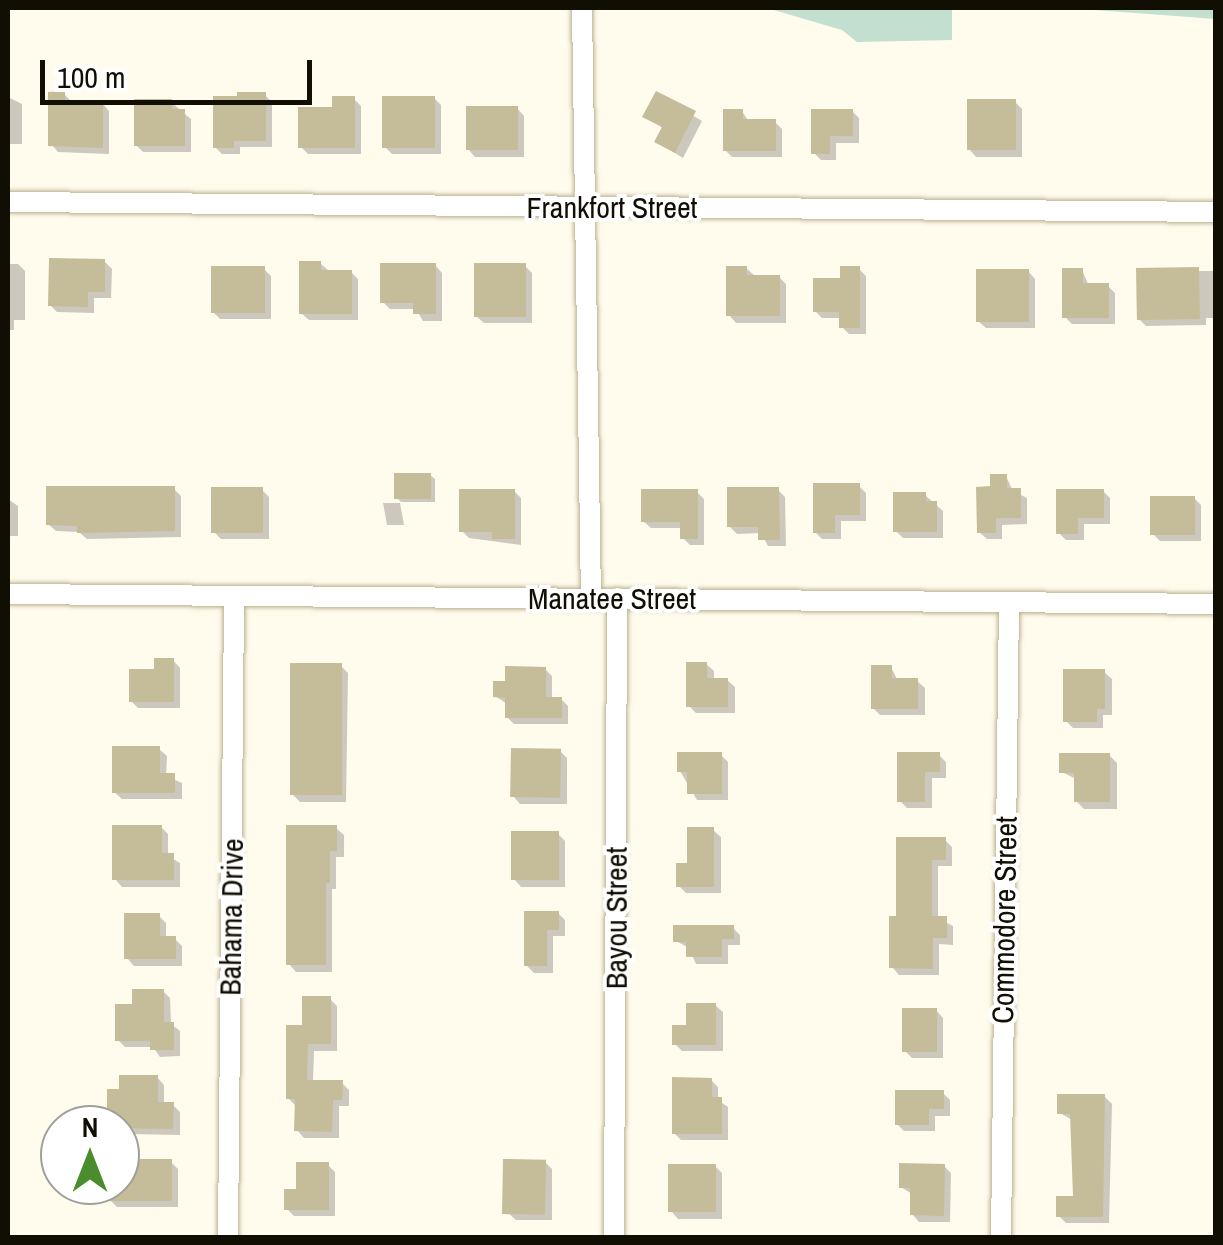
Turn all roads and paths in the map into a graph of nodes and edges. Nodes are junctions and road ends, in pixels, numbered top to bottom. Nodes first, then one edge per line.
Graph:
1 (582, 8) edge
2 (8, 202) edge
3 (584, 207) junction
4 (1216, 212) edge
5 (8, 594) edge
6 (234, 596) junction
7 (590, 598) junction
8 (617, 598) junction
9 (1009, 602) junction
10 (1216, 604) edge
11 (228, 1238) edge
12 (614, 1238) edge
13 (1001, 1238) edge

1 - 3 street
2 - 3 street, Frankfort Street
3 - 4 street, Frankfort Street
3 - 7 street
5 - 6 street, Manatee Street
6 - 7 street, Manatee Street
6 - 11 street, Bahama Drive
7 - 8 street, Manatee Street
8 - 9 street, Manatee Street
8 - 12 street, Bayou Street
9 - 10 street, Manatee Street
9 - 13 street, Commodore Street

